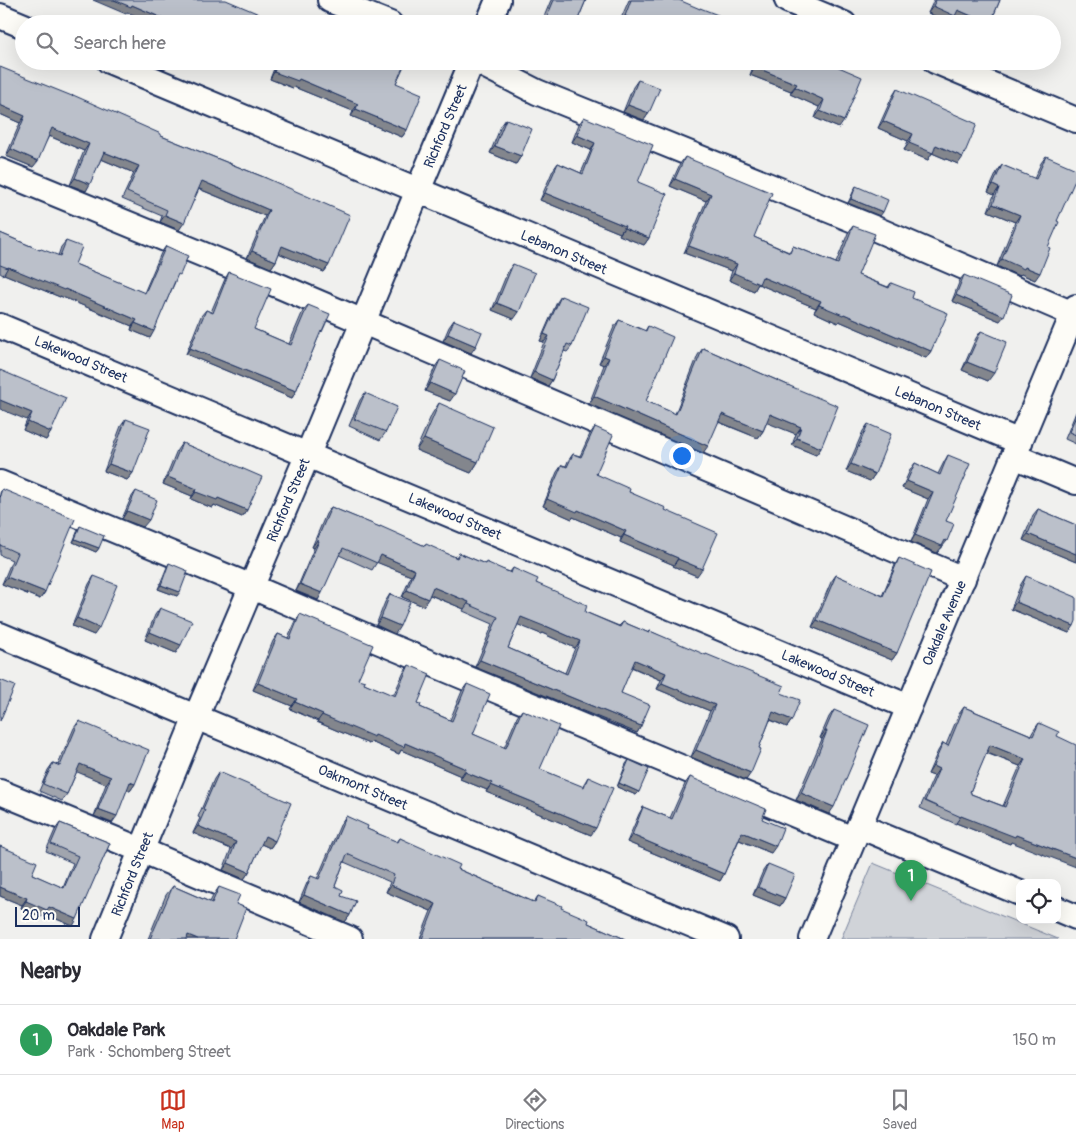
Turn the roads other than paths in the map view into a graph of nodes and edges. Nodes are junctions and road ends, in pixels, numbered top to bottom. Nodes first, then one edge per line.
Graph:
1 (330, 0) edge
2 (498, 0) edge
3 (787, 0) edge
4 (368, 15) edge
5 (492, 15) edge
6 (823, 15) edge
7 (0, 16) edge
8 (15, 22) edge
9 (129, 70) edge
10 (468, 70) edge
11 (494, 70) edge
12 (957, 70) edge
13 (1076, 120) edge
14 (0, 171) edge
15 (417, 191) junction
16 (1075, 310) edge
17 (363, 323) junction
18 (0, 326) edge
19 (1017, 449) junction
20 (308, 454) junction
21 (1076, 482) edge
22 (0, 483) edge
23 (962, 579) junction
24 (252, 586) junction
25 (0, 635) edge
26 (909, 707) junction
27 (196, 717) junction
28 (0, 792) edge
29 (856, 832) junction
30 (141, 850) junction
31 (1016, 892) edge
32 (1061, 911) edge
33 (1076, 917) edge
34 (105, 939) edge
35 (350, 939) edge
36 (726, 939) edge
37 (812, 939) edge

1 - 4 street
2 - 5 street
3 - 6 street
7 - 8 street
9 - 15 street, Lebanon Street
10 - 15 street, Richford Street
11 - 16 street
12 - 13 street
14 - 17 street
15 - 17 street, Richford Street
15 - 19 street, Lebanon Street
16 - 19 street, Oakdale Avenue
17 - 20 street, Richford Street
17 - 23 street
18 - 20 street, Lakewood Street
19 - 21 street, Lebanon Street
19 - 23 street, Oakdale Avenue
20 - 24 street, Richford Street
20 - 26 street, Lakewood Street
22 - 24 street
23 - 26 street, Oakdale Avenue
24 - 27 street, Richford Street
24 - 29 street
25 - 27 street, Oakmont Street
26 - 29 street, Oakdale Avenue
27 - 30 street, Richford Street
27 - 36 street, Oakmont Street
28 - 30 street
29 - 31 street
29 - 37 street, Oakdale Avenue
30 - 34 street, Richford Street
30 - 35 street
32 - 33 street

